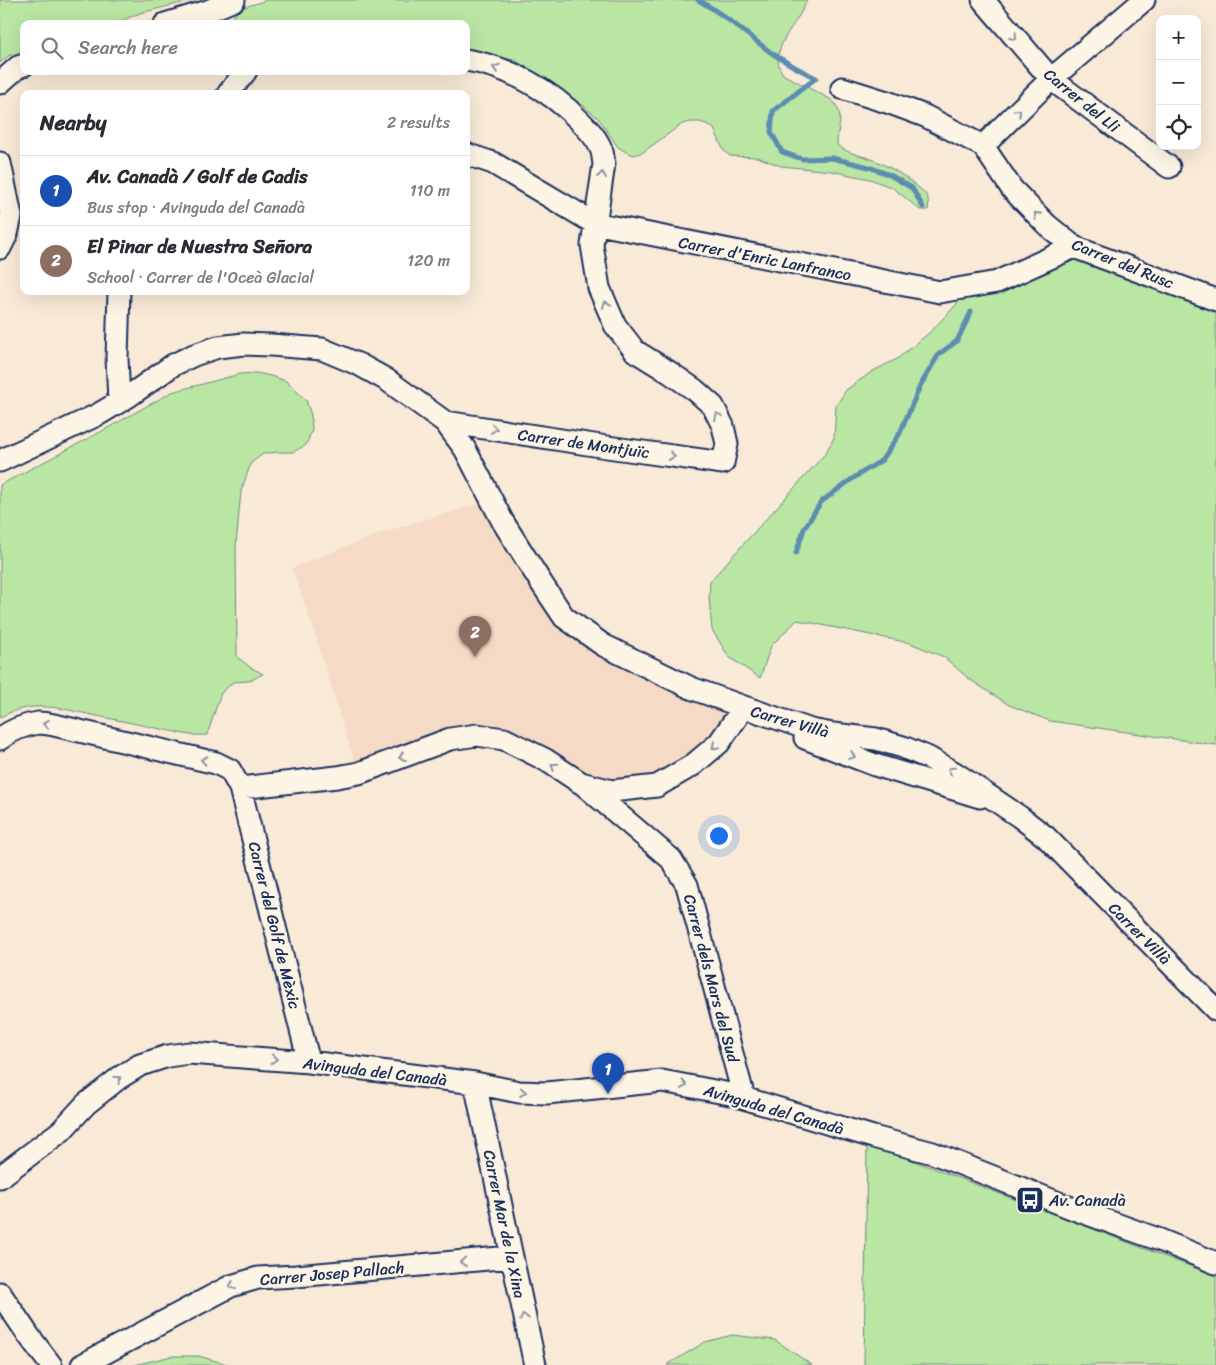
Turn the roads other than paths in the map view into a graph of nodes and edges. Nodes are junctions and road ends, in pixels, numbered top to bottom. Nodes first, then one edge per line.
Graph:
1 (234, 0) edge
2 (983, 0) edge
3 (1144, 0) edge
4 (190, 20) edge
5 (470, 61) edge
6 (20, 66) edge
7 (243, 75) edge
8 (1051, 79) junction
9 (0, 84) edge
10 (842, 88) dead end
11 (231, 90) edge
12 (984, 146) junction
13 (470, 155) edge
14 (0, 163) edge
15 (1169, 167) dead end
16 (594, 223) junction
17 (1074, 247) junction
18 (0, 248) edge
19 (119, 295) edge
20 (1216, 300) edge
21 (119, 401) junction
22 (446, 422) junction
23 (0, 461) edge
24 (744, 707) junction
25 (0, 739) edge
26 (581, 783) junction
27 (240, 788) junction
28 (1216, 1010) edge
29 (309, 1062) junction
30 (475, 1083) junction
31 (744, 1098) junction
32 (86, 1104) junction
33 (0, 1169) edge
34 (0, 1177) edge
35 (511, 1257) junction
36 (1216, 1263) edge
37 (0, 1293) edge
38 (51, 1365) edge
39 (82, 1365) edge
40 (535, 1365) edge

1 - 4 street
2 -> 8 street, Carrer del Lli
3 - 8 street
16 -> 5 street
6 - 9 street
7 - 11 street
12 -> 8 street
8 - 15 street, Carrer del Lli
10 - 12 street, Carrer del Rusc
17 -> 12 street, Carrer del Rusc
13 - 16 street, Carrer d'Enric Lanfranco
14 - 18 street
16 - 17 street, Carrer d'Enric Lanfranco
22 -> 16 street, Carrer de Montjuïc
17 - 20 street, Carrer del Rusc
19 - 21 street
21 - 22 street
21 - 23 street
22 - 24 street, Carrer Villà
24 -> 26 street
24 - 28 street, Carrer Villà
27 -> 25 street
26 -> 27 street
26 - 31 street, Carrer dels Mars del Sud
27 - 29 street, Carrer del Golf de Mèxic
29 - 30 street, Avinguda del Canadà
32 -> 29 street, Avinguda del Canadà
30 -> 31 street, Avinguda del Canadà
30 - 35 street, Carrer Mar de la Xina
31 - 36 street, Avinguda del Canadà
32 - 33 street, Avinguda del Canadà
32 - 34 street, Avinguda del Canadà
35 -> 39 street, Carrer Josep Pallach
40 -> 35 street, Carrer Mar de la Xina
37 - 38 street

